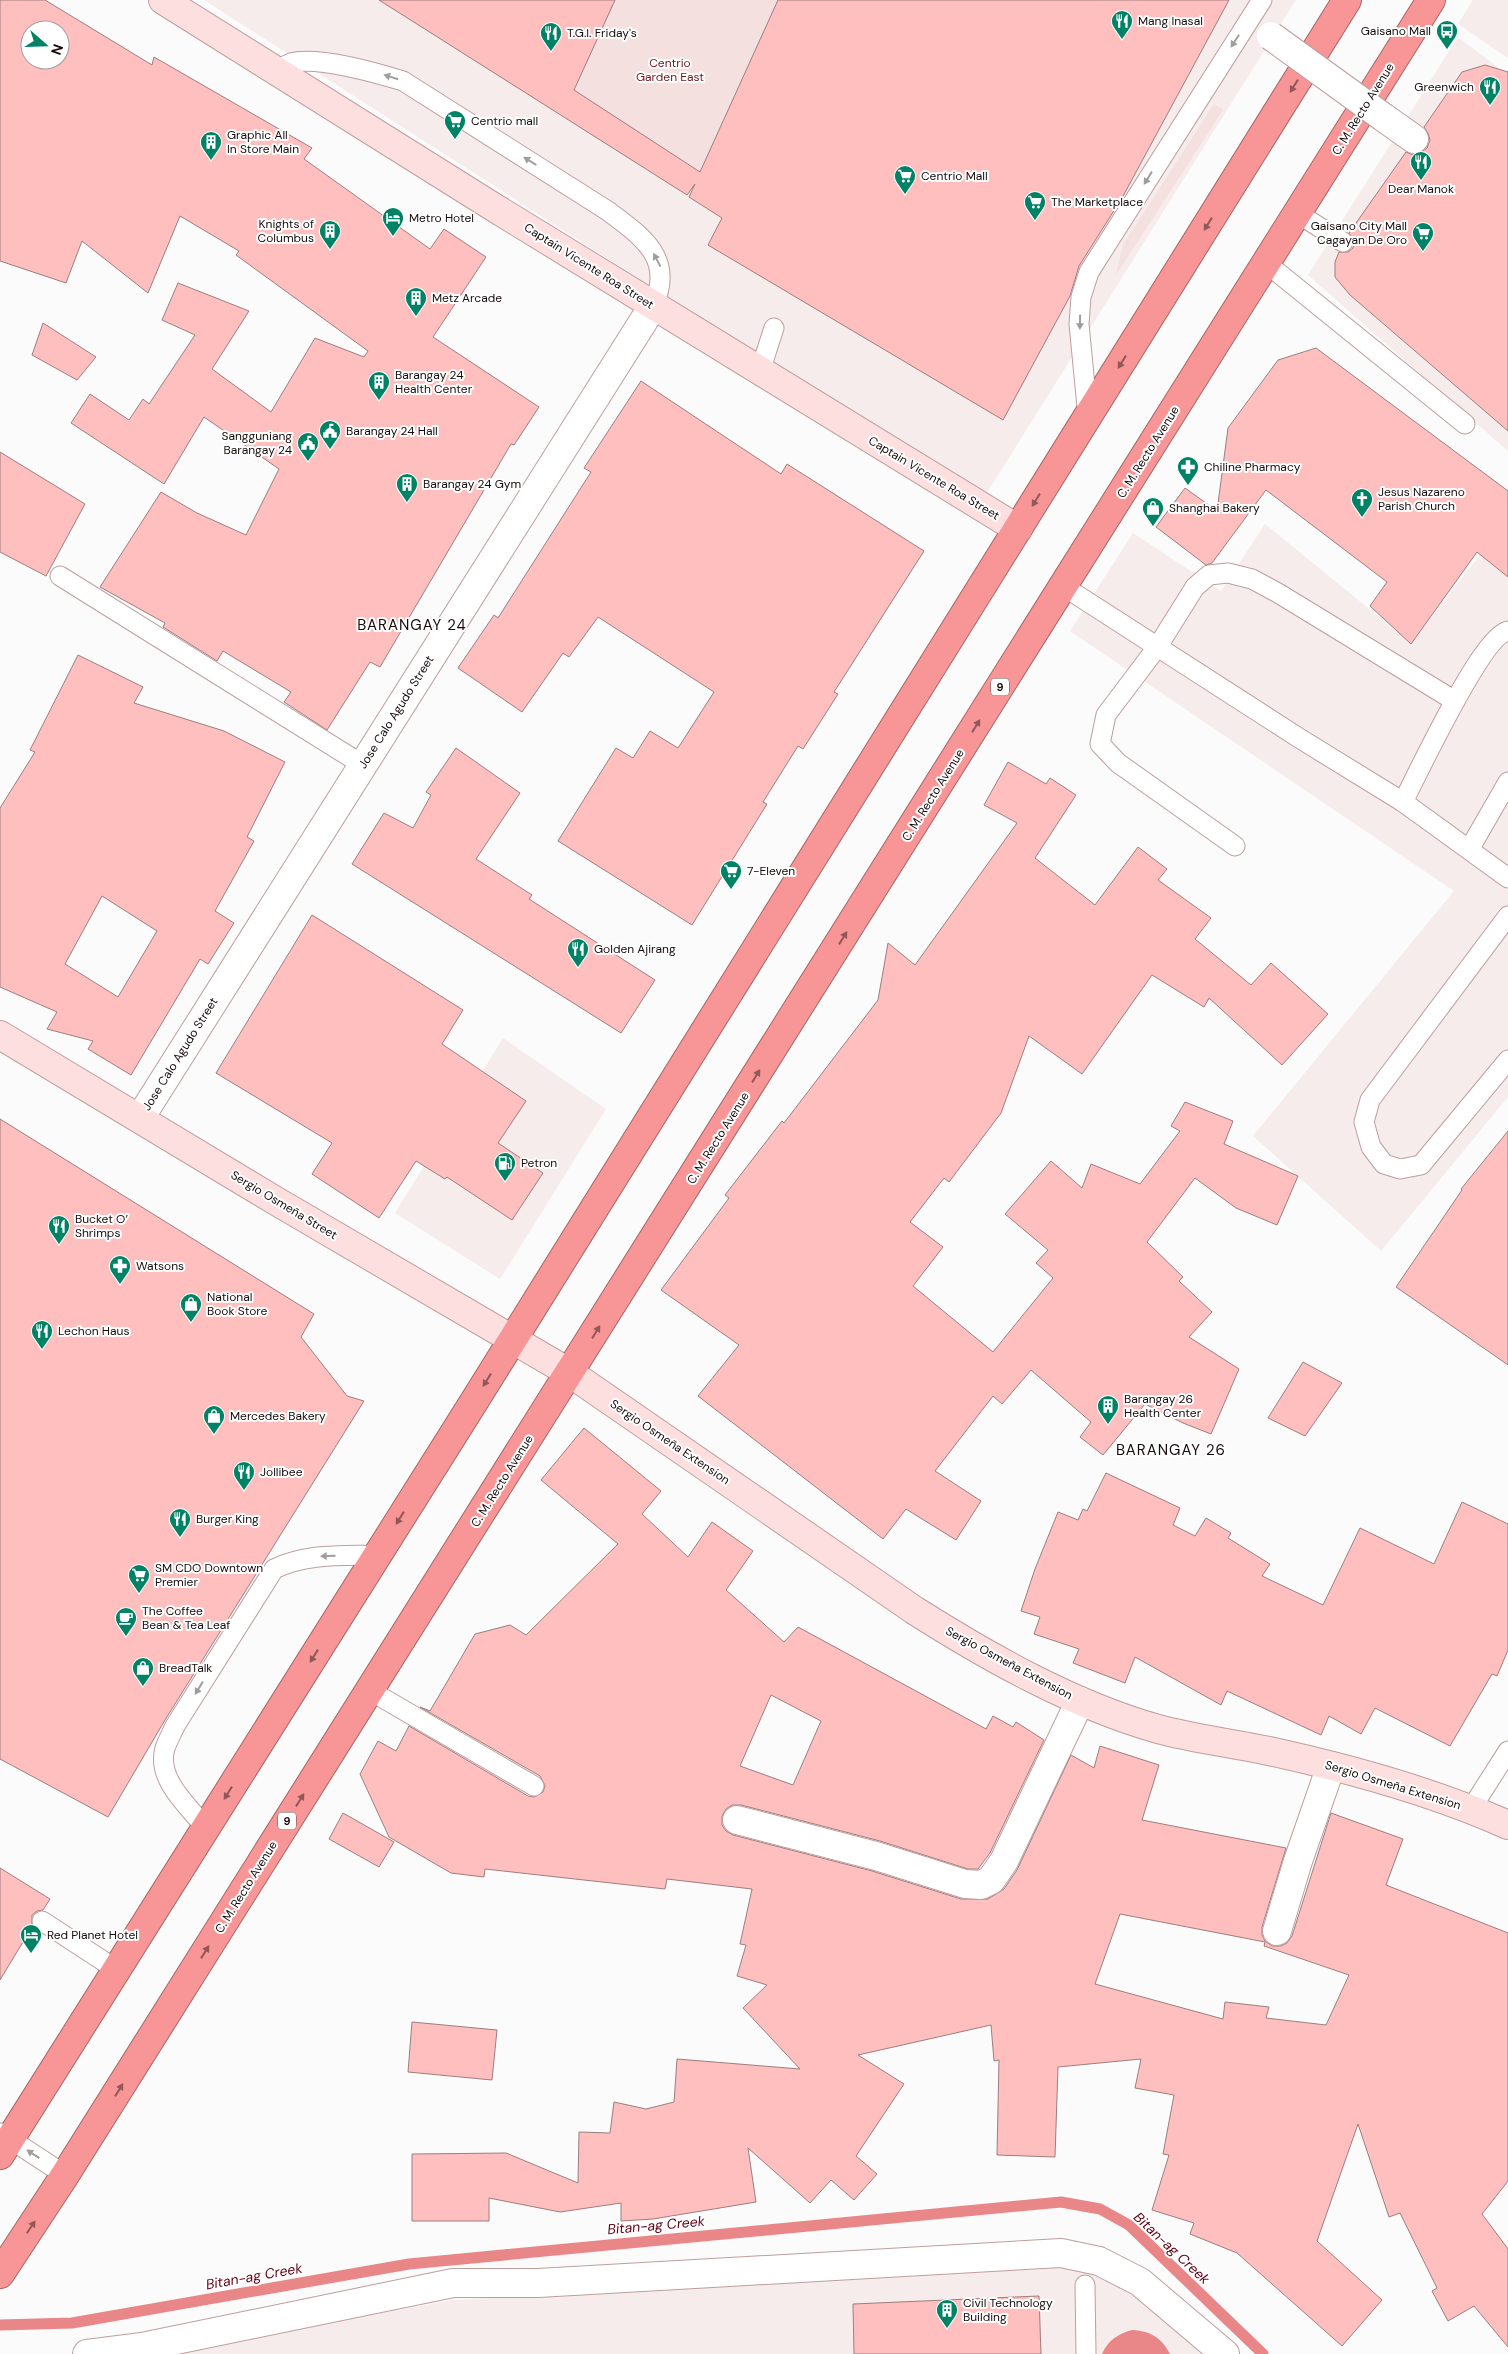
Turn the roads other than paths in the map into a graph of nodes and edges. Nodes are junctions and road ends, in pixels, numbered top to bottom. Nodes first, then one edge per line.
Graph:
1 (1262, 0) edge
2 (1347, 0) edge
3 (1431, 0) edge
4 (179, 4) edge
5 (1271, 36) dead end
6 (277, 70) junction
7 (1414, 139) dead end
8 (1297, 213) junction
9 (1343, 242) dead end
10 (1266, 263) junction
11 (653, 306) junction
12 (774, 328) dead end
13 (760, 371) junction
14 (1088, 417) junction
15 (1465, 424) dead end
16 (1018, 529) junction
17 (60, 576) dead end
18 (1063, 586) junction
19 (1508, 631) edge
20 (1158, 646) junction
21 (1455, 701) junction
22 (363, 765) junction
23 (1508, 782) edge
24 (1403, 802) junction
25 (1236, 846) dead end
26 (1470, 848) junction
27 (1508, 878) edge
28 (1508, 916) edge
29 (0, 1035) edge
30 (1508, 1060) edge
31 (140, 1118) junction
32 (512, 1339) junction
33 (570, 1373) junction
34 (377, 1554) junction
35 (369, 1690) junction
36 (1080, 1701) junction
37 (1508, 1751) edge
38 (1331, 1766) junction
39 (534, 1786) dead end
40 (1471, 1809) junction
41 (737, 1820) dead end
42 (1508, 1825) edge
43 (206, 1828) junction
44 (42, 1921) dead end
45 (1276, 1931) dead end
46 (117, 1970) junction
47 (4, 2142) edge
48 (65, 2175) junction
49 (2, 2270) edge
50 (1085, 2285) dead end
51 (87, 2354) edge
52 (1086, 2354) edge
53 (1224, 2354) edge

1 -> 14 lane
2 -> 14 highway
3 - 8 highway, C. M. Recto Avenue / 9
4 - 6 street, Captain Vicente Roa Street
5 - 7 street, bridge
6 - 11 street, Captain Vicente Roa Street
11 -> 6 lane
8 - 9 lane
8 - 10 highway, C. M. Recto Avenue / 9
10 - 15 lane
10 - 18 highway, C. M. Recto Avenue / 9
11 - 13 street, Captain Vicente Roa Street
11 - 22 street, Jose Calo Agudo Street
12 - 13 lane
13 - 16 street, Captain Vicente Roa Street
14 -> 16 highway
16 - 32 highway
17 - 22 lane
18 - 20 lane
33 -> 18 highway, C. M. Recto Avenue / 9
19 - 21 lane
20 - 21 lane
20 - 24 lane
20 - 25 lane
21 - 24 lane
22 - 31 street, Jose Calo Agudo Street
23 - 26 lane
24 - 26 lane
26 - 27 lane
28 - 30 lane
29 - 31 street, Sergio Osmeña Street
31 - 32 street, Sergio Osmeña Street
32 - 33 street, Sergio Osmeña Street
32 -> 34 highway
33 - 35 highway, C. M. Recto Avenue / 9
33 - 36 street, Sergio Osmeña Extension
34 -> 43 highway
34 -> 43 lane
35 - 39 lane
48 -> 35 highway, C. M. Recto Avenue / 9
36 - 38 street, Sergio Osmeña Extension
36 - 41 street
37 - 40 lane
38 - 40 street, Sergio Osmeña Extension
38 - 45 street
40 - 42 street, Sergio Osmeña Extension
43 - 46 highway
44 - 46 lane
46 - 47 highway
48 -> 47 lane
49 -> 48 highway, C. M. Recto Avenue / 9
50 - 52 lane
51 - 53 street

